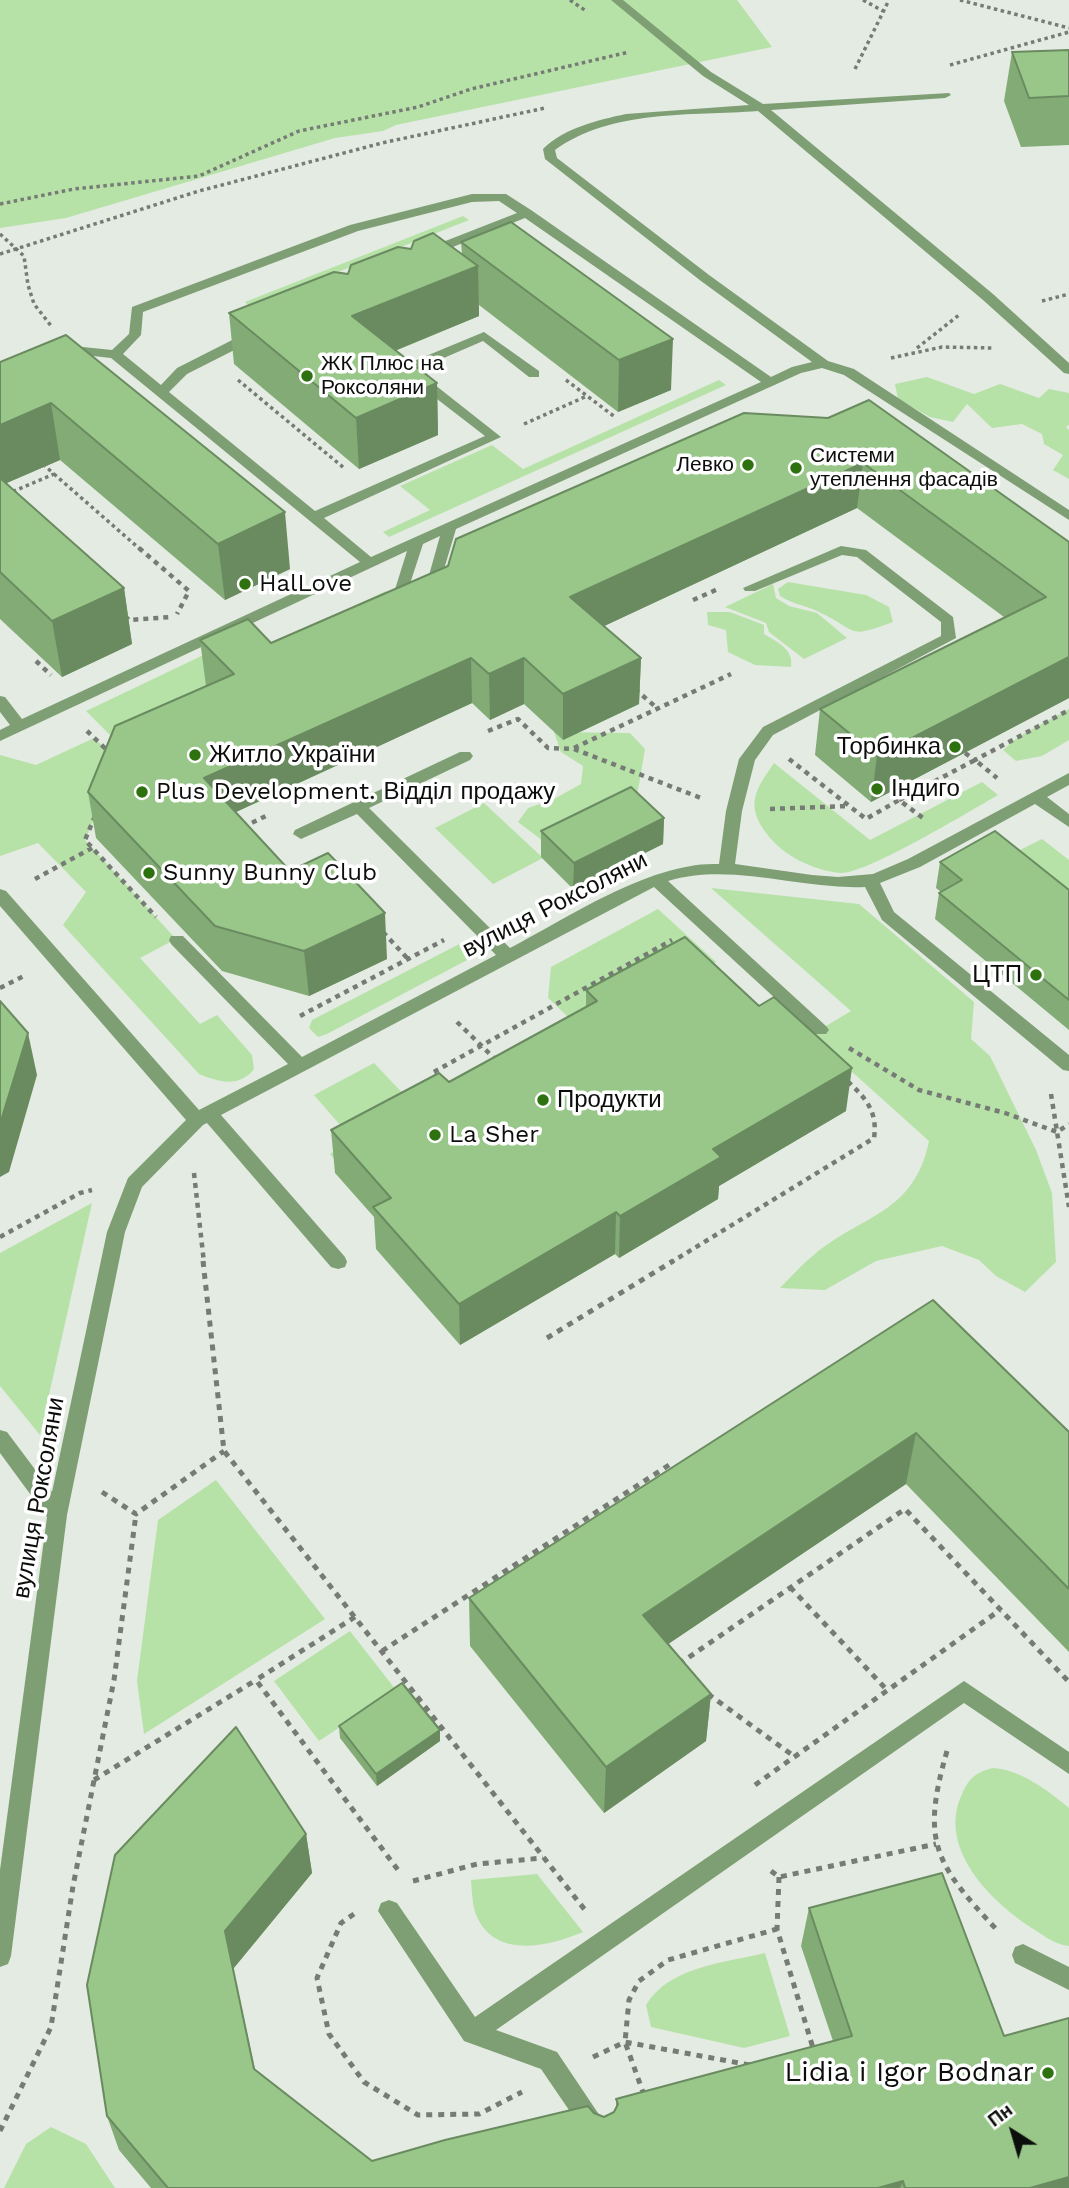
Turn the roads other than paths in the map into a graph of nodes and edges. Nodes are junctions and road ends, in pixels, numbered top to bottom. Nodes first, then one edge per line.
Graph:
1 (616, 0) edge
2 (945, 95) dead end
3 (762, 108) junction
4 (527, 213) junction
5 (415, 258) edge
6 (269, 325) edge
7 (115, 354) junction
8 (49, 364) edge
9 (823, 364) junction
10 (1069, 370) edge
11 (534, 374) dead end
12 (770, 382) junction
13 (162, 391) junction
14 (1069, 516) edge
15 (313, 517) junction
16 (450, 526) junction
17 (417, 541) junction
18 (370, 563) junction
19 (750, 588) dead end
20 (399, 599) edge
21 (425, 612) edge
22 (0, 701) edge
23 (19, 726) junction
24 (0, 736) edge
25 (465, 756) dead end
26 (1069, 778) edge
27 (1030, 799) junction
28 (359, 807) junction
29 (1069, 822) edge
30 (301, 834) dead end
31 (726, 868) junction
32 (656, 879) junction
33 (870, 880) junction
34 (3, 903) edge
35 (177, 940) road end
36 (507, 956) junction
37 (820, 1030) road end
38 (1069, 1065) edge
39 (300, 1066) junction
40 (203, 1116) junction
41 (338, 1262) dead end
42 (0, 1438) edge
43 (57, 1516) junction
44 (1069, 1764) edge
45 (388, 1911) dead end
46 (1023, 1955) road end
47 (0, 1956) edge
48 (1069, 1979) edge
49 (472, 2033) junction
50 (601, 2137) edge

1 - 3 lane
2 - 3 lane
3 - 9 lane
3 - 10 lane
4 - 5 lane
4 - 7 lane
4 - 12 lane
6 - 13 lane
7 - 8 lane
7 - 13 lane
9 - 12 lane
9 - 14 lane
11 - 15 lane
12 - 16 lane
13 - 15 lane
15 - 18 lane
16 - 17 lane
16 - 21 lane
17 - 18 lane
17 - 20 lane
18 - 23 lane
19 - 31 lane
22 - 23 lane
23 - 24 lane
25 - 28 lane
26 - 27 lane, вулиця Роксоляни
27 - 29 lane
27 - 33 lane, вулиця Роксоляни
28 - 30 lane
28 - 36 lane
31 - 32 lane, вулиця Роксоляни
31 - 33 lane, вулиця Роксоляни
32 - 36 lane, вулиця Роксоляни
32 - 37 lane
33 - 38 lane
34 - 40 lane
35 - 39 lane
36 - 39 lane, вулиця Роксоляни
39 - 40 lane, вулиця Роксоляни
40 - 41 lane
40 - 43 lane, вулиця Роксоляни
42 - 43 lane
43 - 47 lane, вулиця Роксоляни
44 - 49 lane
45 - 49 lane
46 - 48 lane
49 - 50 lane

